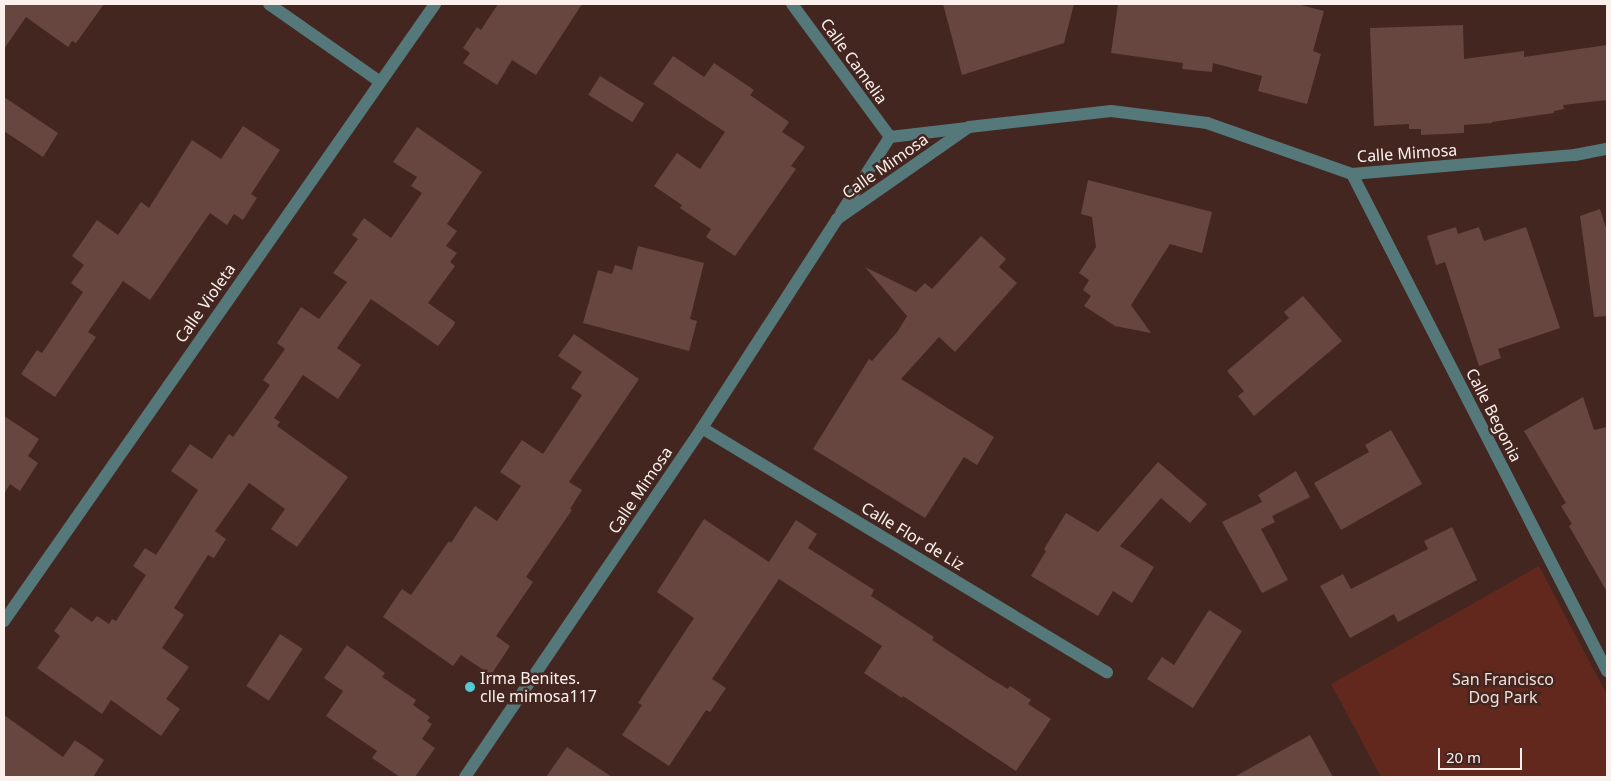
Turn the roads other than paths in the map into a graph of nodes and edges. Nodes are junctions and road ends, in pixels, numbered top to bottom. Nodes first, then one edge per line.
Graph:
1 (269, 4) edge
2 (435, 4) edge
3 (792, 4) edge
4 (379, 81) junction
5 (969, 128) junction
6 (890, 137) junction
7 (1607, 149) edge
8 (1352, 174) junction
9 (837, 220) junction
10 (702, 428) junction
11 (4, 622) edge
12 (1607, 671) edge
13 (1107, 672) dead end
14 (465, 777) edge

1 - 4 street
2 - 4 street, Calle Violeta
3 - 6 street, Calle Camelia
4 - 11 street, Calle Violeta
5 - 6 street
5 - 8 street, Calle Mimosa
5 - 9 street, Calle Mimosa
6 - 9 street
7 - 8 street, Calle Mimosa
8 - 12 street, Calle Begonia
9 - 10 street, Calle Mimosa
10 - 13 street, Calle Flor de Liz
10 - 14 street, Calle Mimosa

